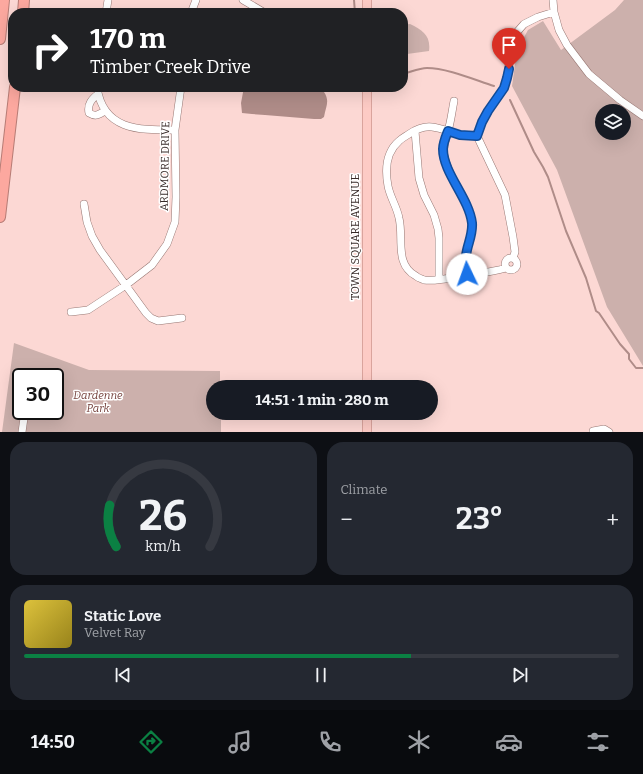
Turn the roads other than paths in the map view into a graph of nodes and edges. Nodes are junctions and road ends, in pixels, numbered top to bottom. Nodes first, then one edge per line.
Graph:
1 (4, 0) edge
2 (243, 0) edge
3 (553, 0) edge
4 (257, 8) edge
5 (554, 12) junction
6 (0, 39) edge
7 (14, 92) edge
8 (97, 92) edge
9 (99, 92) edge
10 (179, 92) edge
11 (367, 92) edge
12 (454, 101) dead end
13 (105, 111) junction
14 (643, 116) edge
15 (175, 130) junction
16 (415, 131) junction
17 (448, 131) junction
18 (477, 136) junction
19 (84, 204) dead end
20 (0, 217) edge
21 (467, 274) junction
22 (439, 279) junction
23 (126, 285) junction
24 (71, 312) dead end
25 (182, 318) dead end
26 (367, 380) edge
27 (24, 420) edge
28 (367, 420) edge
29 (22, 432) edge
30 (367, 432) edge
31 (593, 432) edge
32 (609, 432) edge

1 - 6 highway
2 - 4 street
3 - 5 street
5 - 14 street
5 - 18 street
7 - 20 highway
8 - 13 street
9 - 13 street
10 - 15 street, ARDMORE DRIVE
11 - 26 main road, TOWN SQUARE AVENUE
12 - 17 street
13 - 15 street
15 - 23 street, ARDMORE DRIVE
16 - 17 street
16 - 22 street
16 - 22 street
17 - 18 street
17 - 21 street
18 - 21 street
19 - 23 street
21 - 22 street
23 - 24 street, ARDMORE DRIVE
23 - 25 street
27 - 29 street
28 - 30 main road
31 - 32 street

